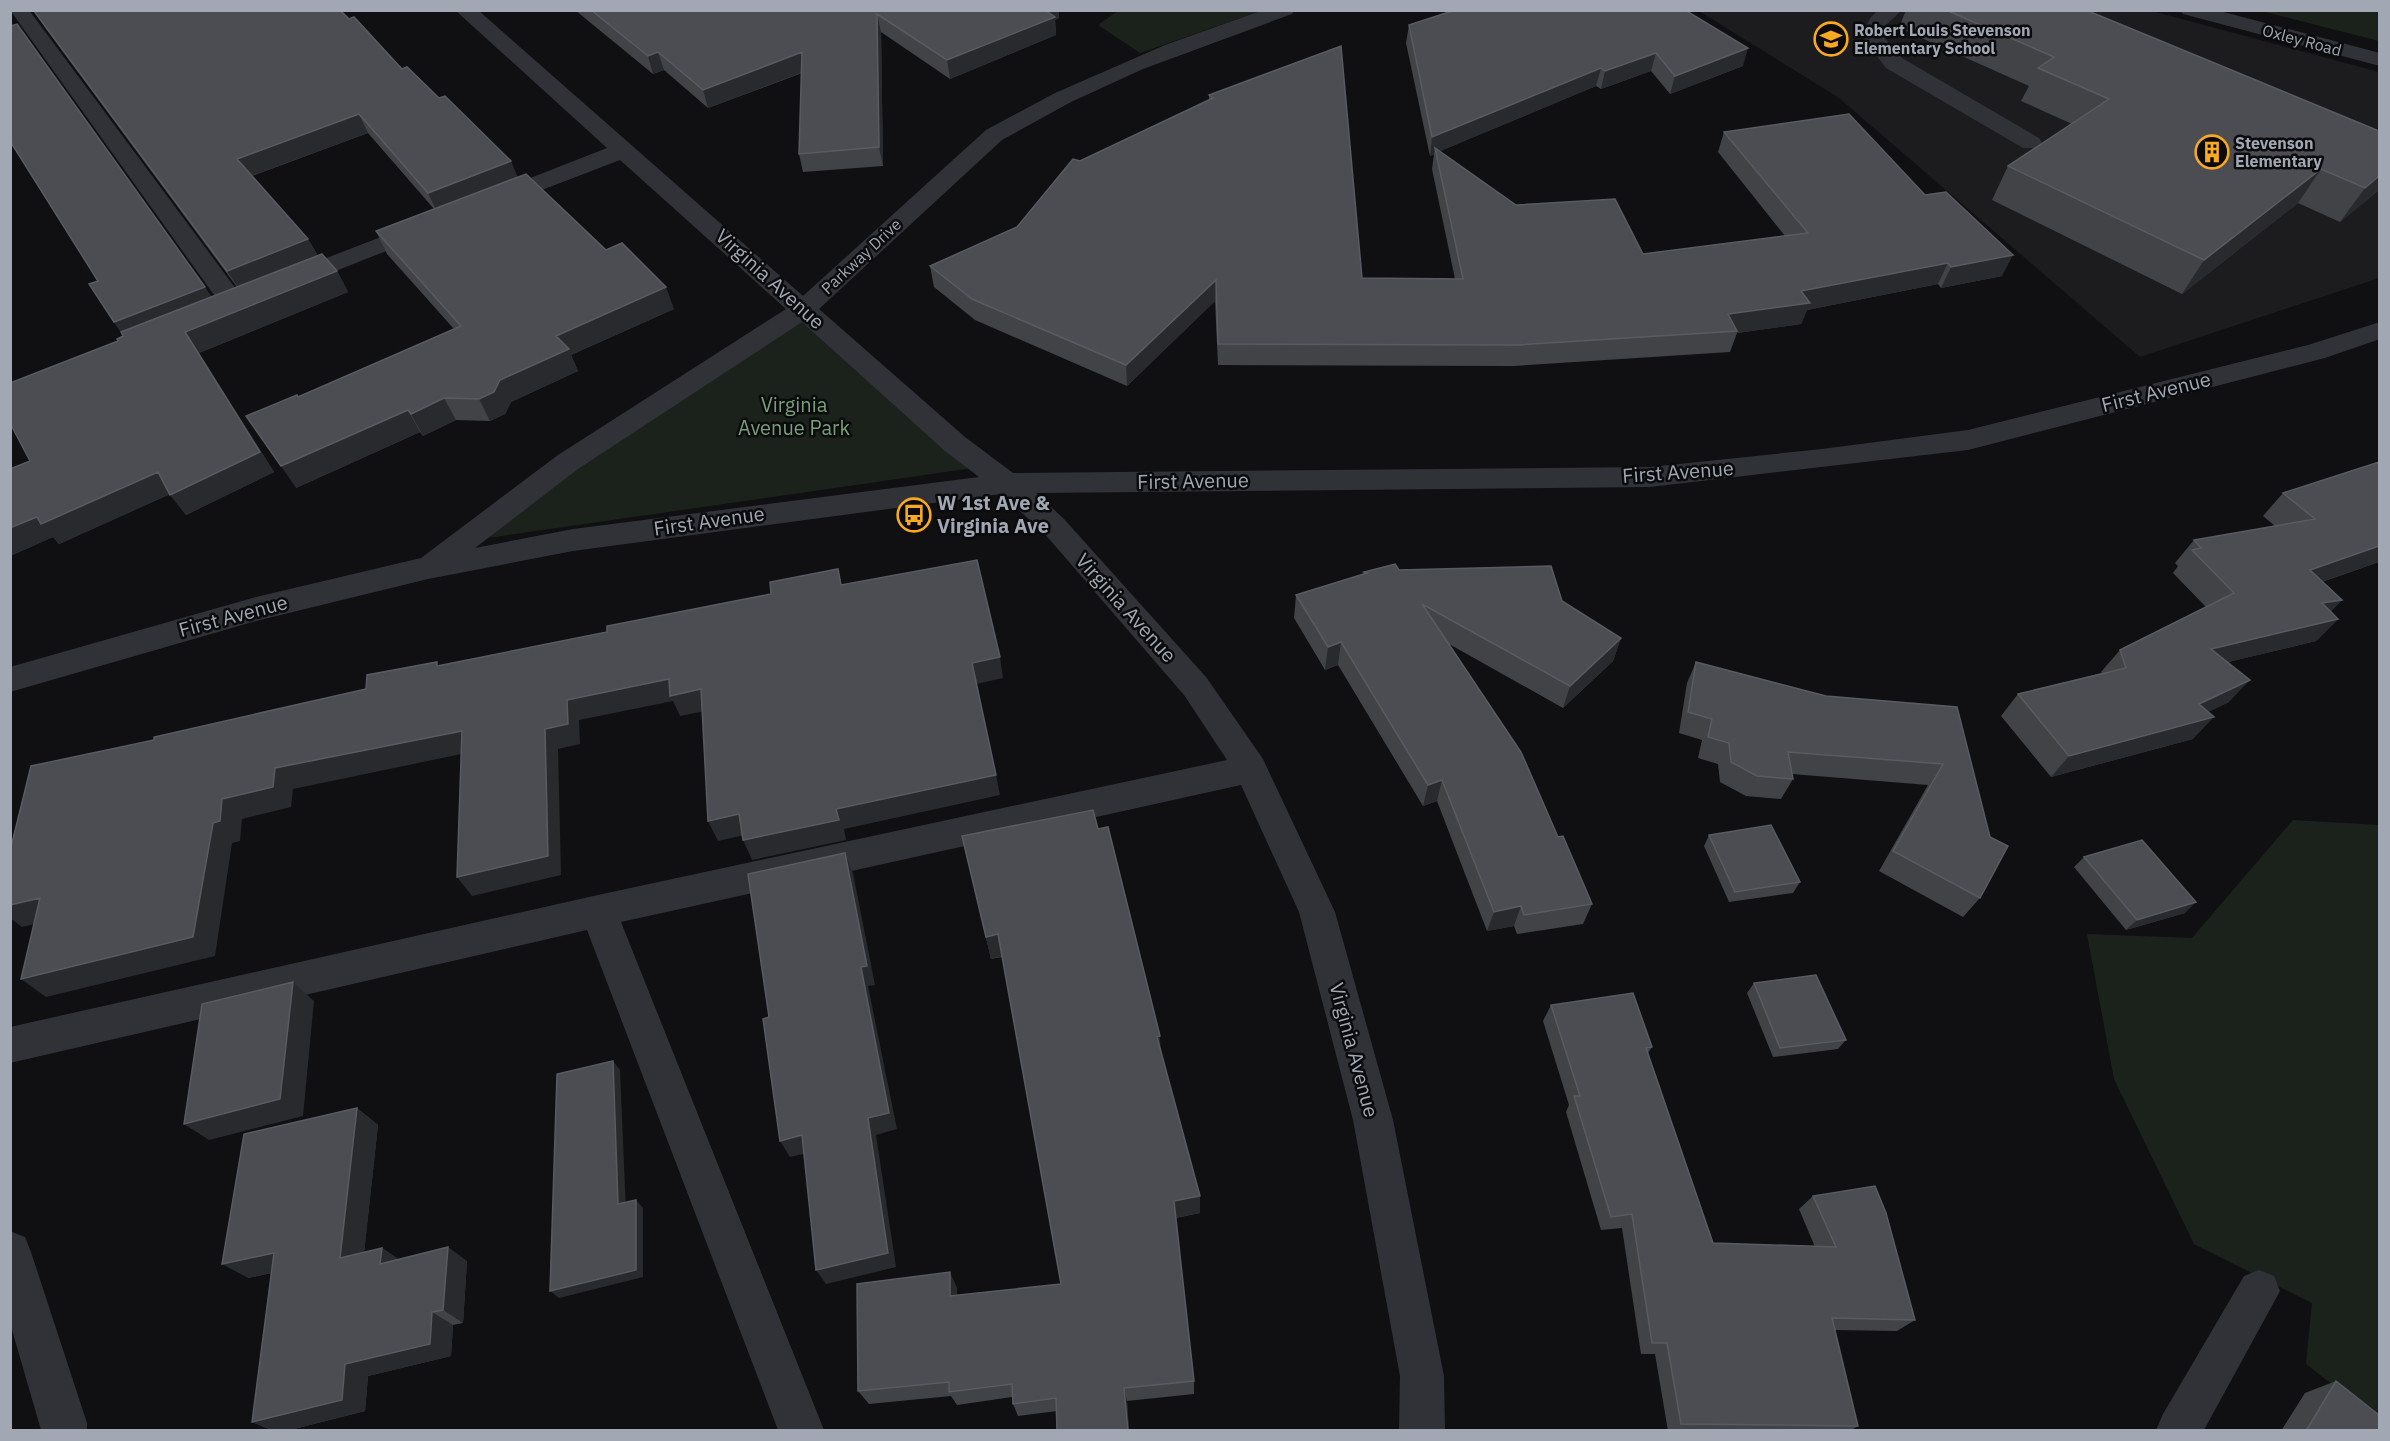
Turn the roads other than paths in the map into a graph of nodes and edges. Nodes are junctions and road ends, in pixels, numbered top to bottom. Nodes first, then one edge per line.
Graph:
1 (18, 10) edge
2 (498, 10) edge
3 (1286, 10) edge
4 (1892, 10) edge
5 (2190, 10) edge
6 (470, 14) edge
7 (2234, 16) edge
8 (2379, 60) edge
9 (2031, 143) dead end
10 (624, 150) junction
11 (475, 208) edge
12 (442, 221) edge
13 (804, 309) junction
14 (2379, 330) edge
15 (1007, 483) junction
16 (428, 568) junction
17 (10, 680) edge
18 (1251, 769) junction
19 (598, 911) junction
20 (10, 1045) edge
21 (10, 1252) edge
22 (2259, 1291) dead end
23 (64, 1431) edge
24 (801, 1431) edge
25 (1422, 1431) edge
26 (2179, 1431) edge

1 - 12 street
2 - 6 street
3 - 13 street, Parkway Drive
4 - 9 street
5 - 7 street, Oxley Road
6 - 10 street, Virginia Avenue
7 - 8 street, Oxley Road
10 - 11 street
10 - 13 street, Virginia Avenue
13 - 15 street, Virginia Avenue
13 - 16 street, Parkway Drive
14 - 15 street, First Avenue
15 - 16 street, First Avenue
15 - 18 street, Virginia Avenue
16 - 17 street, First Avenue
18 - 19 street
18 - 25 street, Virginia Avenue
19 - 20 street
19 - 24 street
21 - 23 street
22 - 26 street

